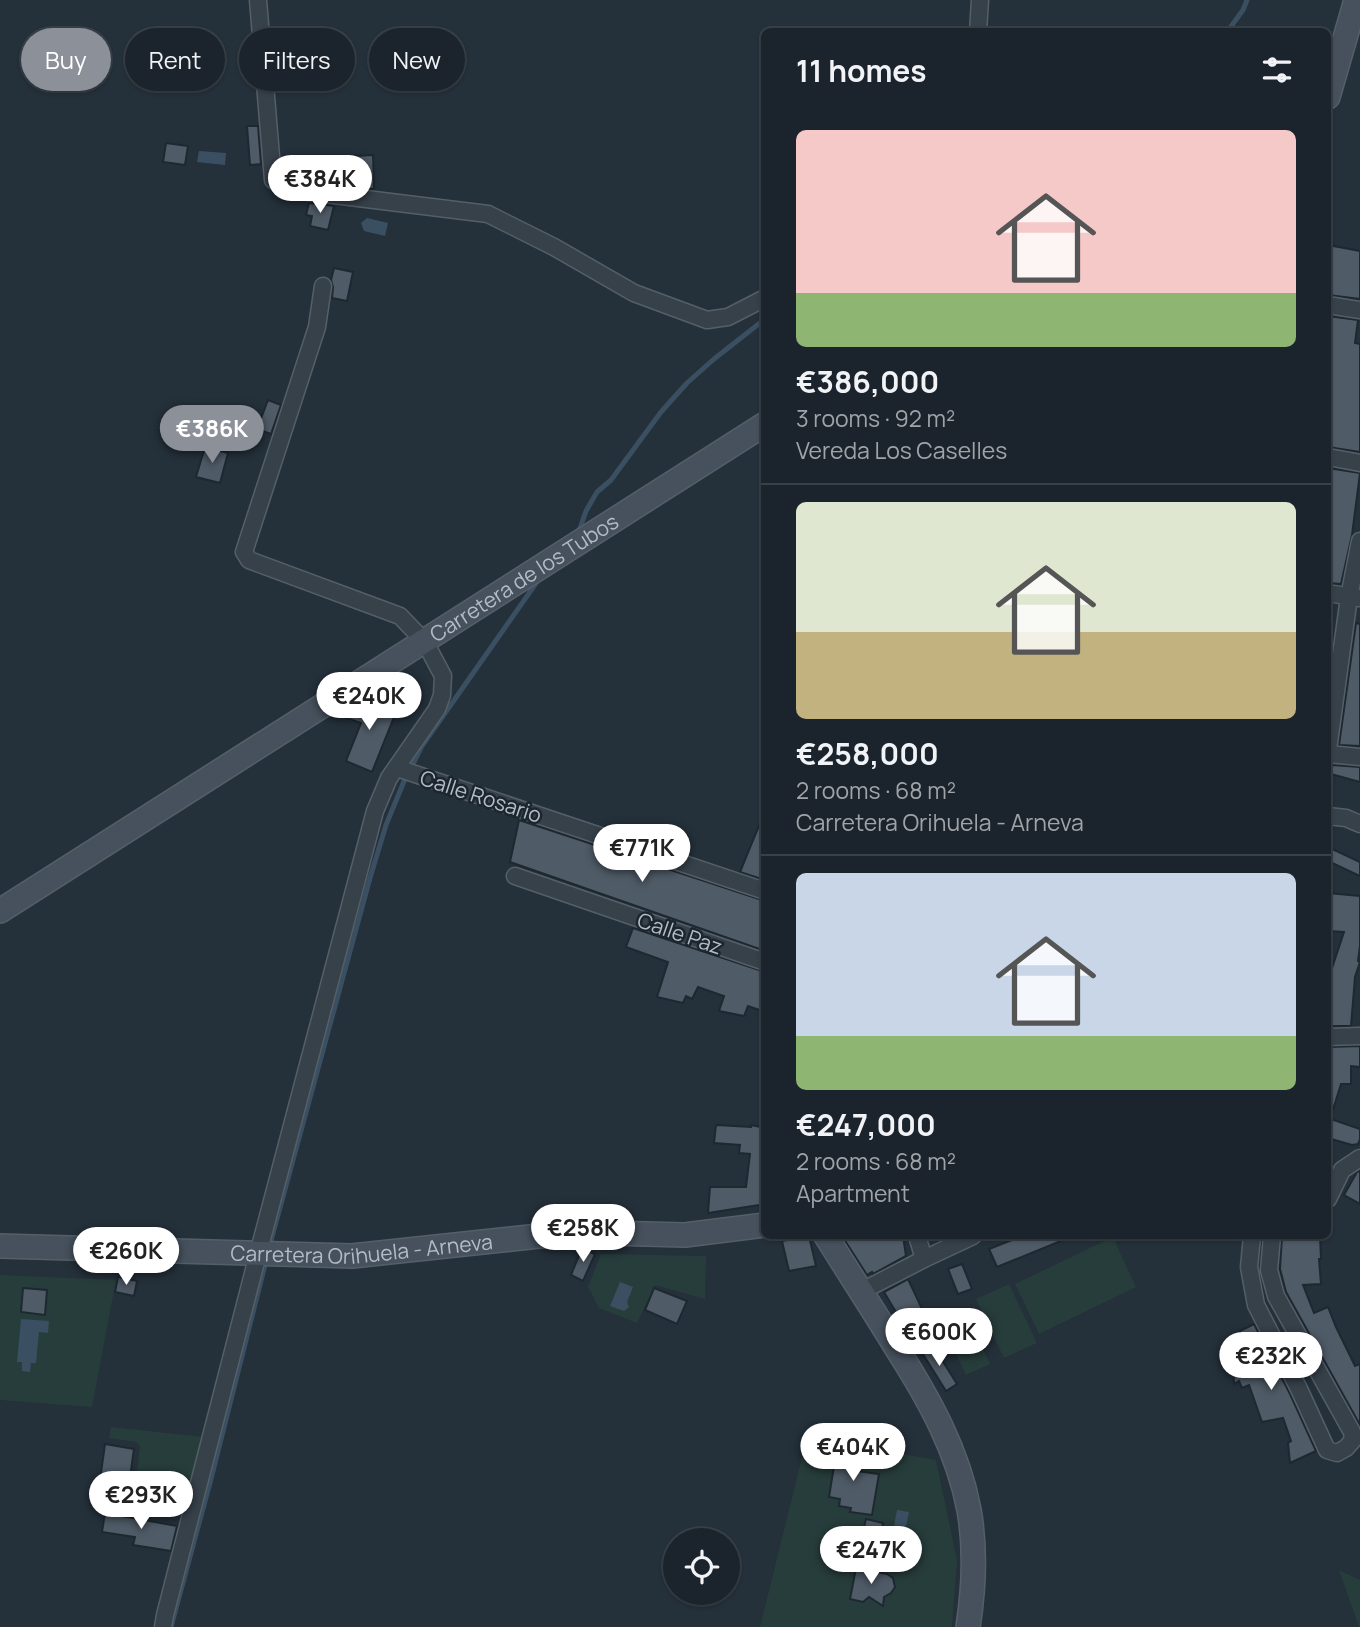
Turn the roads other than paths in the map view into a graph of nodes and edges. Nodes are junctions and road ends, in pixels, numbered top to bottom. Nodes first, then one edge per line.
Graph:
1 (258, 0) edge
2 (980, 0) edge
3 (1356, 0) edge
4 (978, 28) edge
5 (1334, 61) edge
6 (1331, 79) edge
7 (323, 286) dead end
8 (761, 300) edge
9 (1331, 305) edge
10 (1360, 310) edge
11 (761, 427) edge
12 (1331, 458) edge
13 (1360, 463) edge
14 (1360, 541) edge
15 (1331, 594) edge
16 (1355, 598) edge
17 (425, 642) junction
18 (1331, 735) edge
19 (1331, 752) edge
20 (1360, 757) edge
21 (397, 768) junction
22 (1331, 816) edge
23 (1360, 824) edge
24 (515, 876) dead end
25 (761, 890) edge
26 (0, 911) edge
27 (761, 961) edge
28 (1360, 1036) edge
29 (1331, 1037) edge
30 (1360, 1158) edge
31 (1331, 1193) edge
32 (761, 1226) edge
33 (828, 1239) edge
34 (918, 1239) edge
35 (967, 1239) edge
36 (1252, 1239) edge
37 (1272, 1239) edge
38 (0, 1247) edge
39 (264, 1254) junction
40 (924, 1259) junction
41 (862, 1291) junction
42 (163, 1627) edge
43 (968, 1627) edge

1 - 8 street
2 - 4 street
3 - 5 main road
5 - 6 main road
7 - 17 street
9 - 10 street
11 - 17 main road, Carretera de los Tubos
12 - 13 street
14 - 16 street
15 - 16 street
16 - 18 street
17 - 21 street
17 - 26 main road, Carretera de los Tubos
19 - 20 street
21 - 25 street, Calle Rosario
21 - 39 street
22 - 23 street
24 - 27 street, Calle Paz
28 - 29 street
30 - 31 street
32 - 39 main road, Carretera Orihuela - Arneva
33 - 41 main road
34 - 40 street
35 - 40 street
36 - 37 street
38 - 39 main road, Carretera Orihuela - Arneva
39 - 42 street
40 - 41 street
41 - 43 main road

